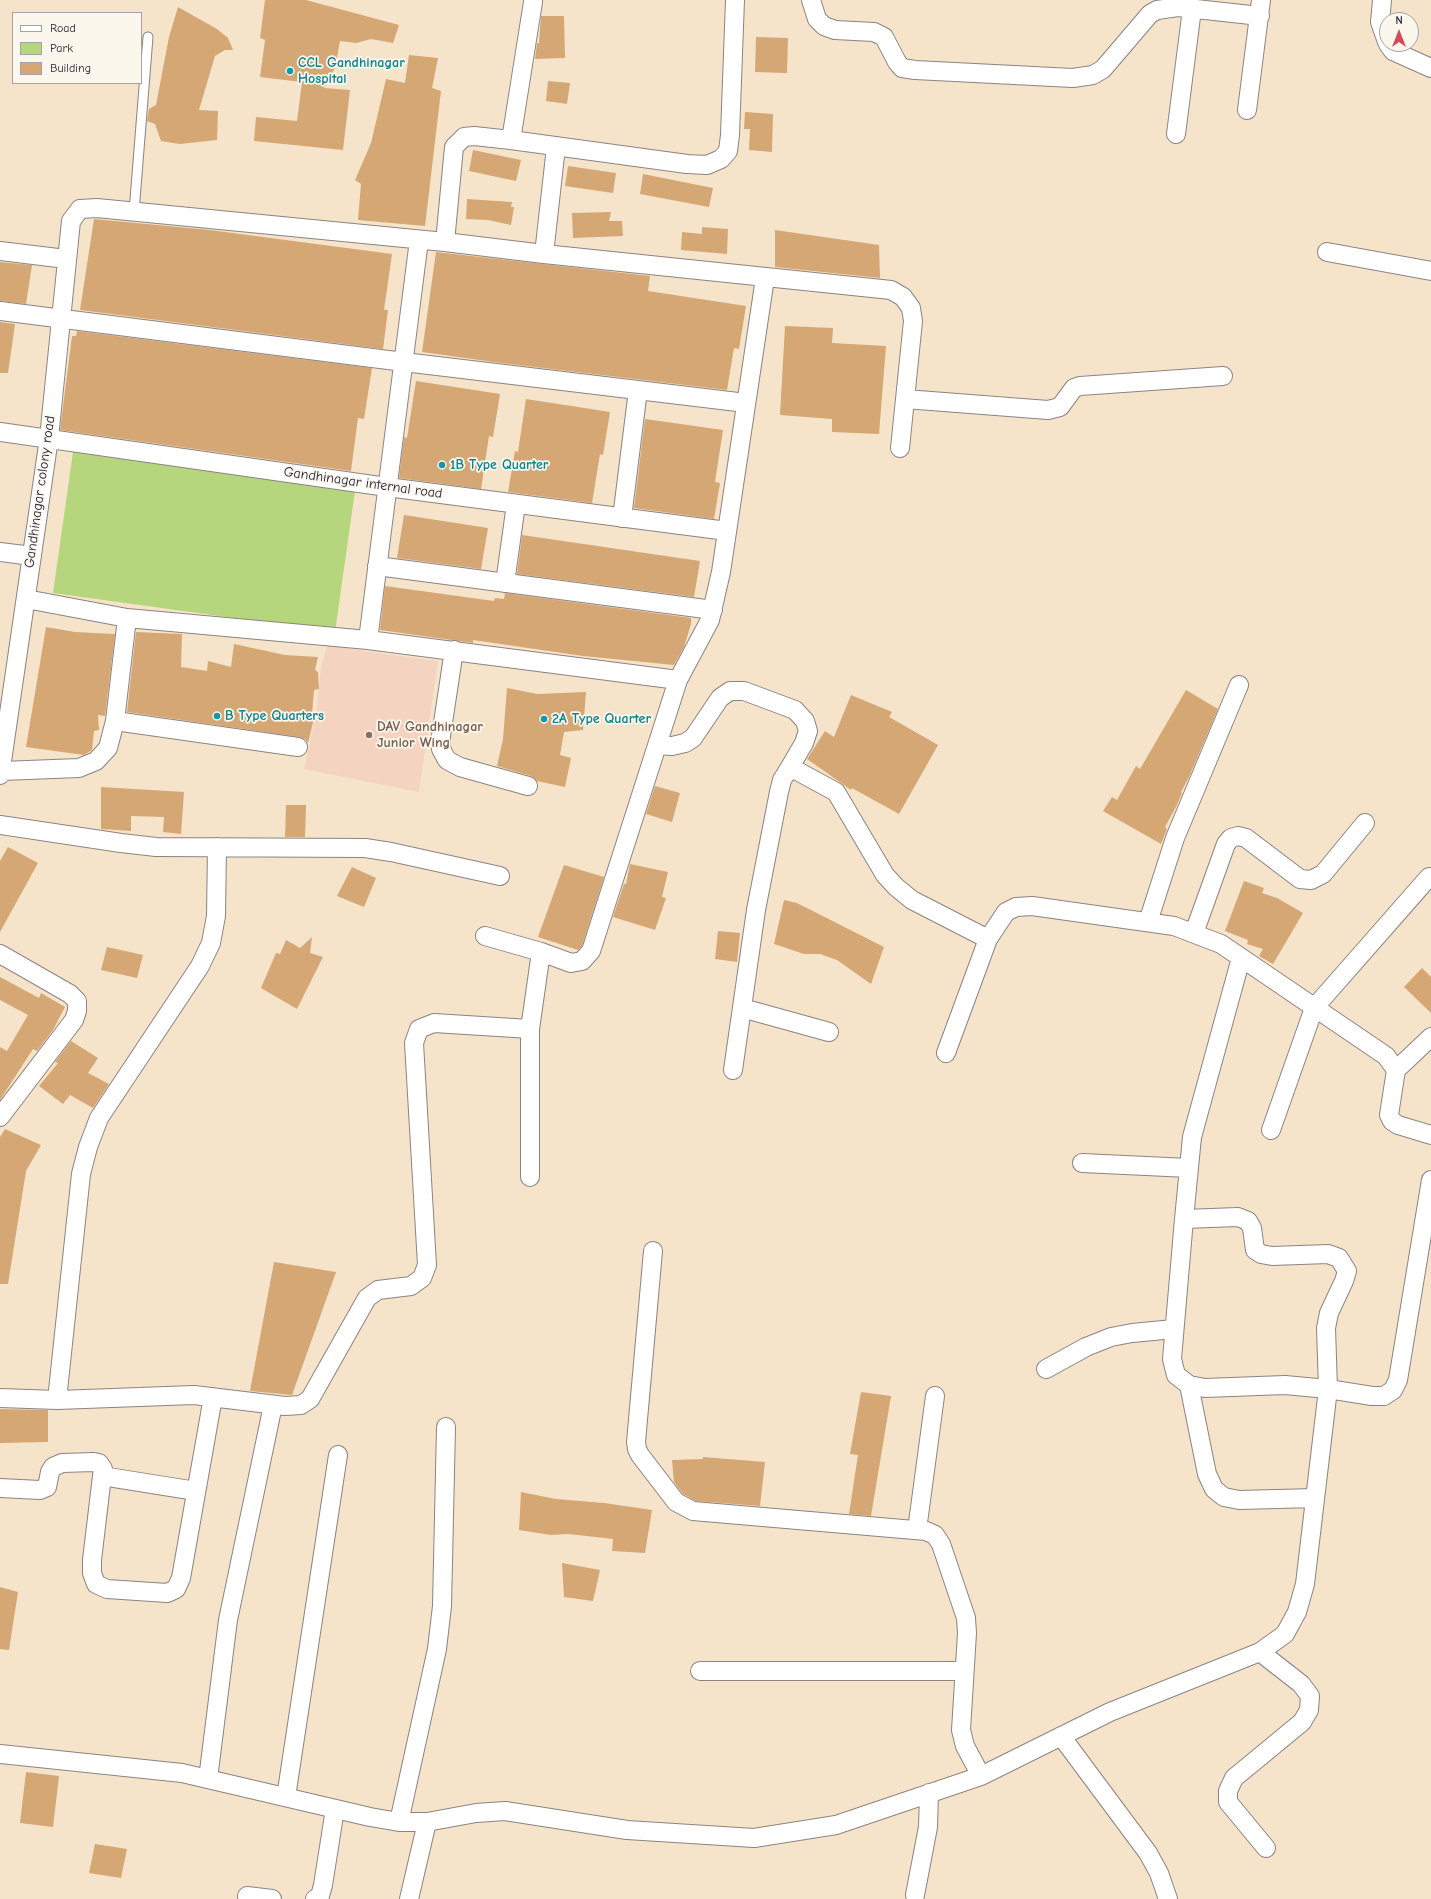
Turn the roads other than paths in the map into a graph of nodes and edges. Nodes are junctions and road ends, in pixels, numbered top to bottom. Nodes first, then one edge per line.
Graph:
1 (735, 0) edge
2 (811, 0) edge
3 (1382, 0) edge
4 (533, 2) dead end
5 (1192, 8) junction
6 (1260, 8) edge
7 (1381, 12) edge
8 (148, 37) dead end
9 (1401, 52) edge
10 (1431, 68) edge
11 (1247, 110) dead end
12 (1176, 134) dead end
13 (511, 140) junction
14 (556, 147) junction
15 (134, 212) junction
16 (419, 240) junction
17 (445, 242) junction
18 (0, 251) edge
19 (1327, 252) dead end
20 (544, 254) junction
21 (66, 259) junction
22 (1431, 271) edge
23 (765, 278) junction
24 (0, 311) edge
25 (61, 318) junction
26 (404, 362) junction
27 (1223, 376) dead end
28 (638, 390) junction
29 (905, 399) junction
30 (746, 403) junction
31 (0, 432) edge
32 (48, 438) junction
33 (900, 448) dead end
34 (387, 487) junction
35 (516, 504) junction
36 (622, 518) junction
37 (727, 531) junction
38 (0, 552) edge
39 (32, 556) junction
40 (377, 566) junction
41 (505, 583) junction
42 (26, 599) junction
43 (713, 610) junction
44 (127, 618) junction
45 (368, 640) junction
46 (454, 650) junction
47 (678, 680) junction
48 (7, 682) edge
49 (1239, 685) dead end
50 (115, 721) junction
51 (658, 745) junction
52 (298, 747) dead end
53 (790, 767) junction
54 (1, 773) edge
55 (528, 786) dead end
56 (1365, 824) dead end
57 (0, 825) edge
58 (217, 847) junction
59 (500, 876) dead end
60 (1429, 877) dead end
61 (1148, 922) junction
62 (1194, 933) junction
63 (484, 936) dead end
64 (988, 939) junction
65 (541, 952) junction
66 (0, 954) edge
67 (1241, 958) junction
68 (742, 1008) junction
69 (1314, 1008) junction
70 (530, 1029) junction
71 (829, 1032) dead end
72 (1430, 1040) edge
73 (946, 1053) dead end
74 (733, 1070) dead end
75 (1396, 1070) junction
76 (0, 1117) edge
77 (1271, 1130) dead end
78 (1431, 1135) edge
79 (1082, 1164) dead end
80 (1189, 1168) junction
81 (530, 1177) dead end
82 (1431, 1180) edge
83 (1184, 1219) junction
84 (653, 1251) dead end
85 (1174, 1329) junction
86 (1046, 1369) dead end
87 (1189, 1385) junction
88 (1328, 1389) junction
89 (935, 1396) dead end
90 (213, 1397) junction
91 (0, 1398) edge
92 (57, 1400) junction
93 (273, 1405) junction
94 (446, 1427) dead end
95 (338, 1455) dead end
96 (102, 1476) junction
97 (0, 1488) edge
98 (196, 1491) junction
99 (1316, 1498) junction
100 (917, 1530) junction
101 (1260, 1652) junction
102 (700, 1671) dead end
103 (964, 1671) junction
104 (1062, 1736) junction
105 (0, 1754) edge
106 (981, 1776) junction
107 (208, 1779) junction
108 (929, 1793) junction
109 (286, 1797) junction
110 (334, 1809) junction
111 (399, 1822) junction
112 (427, 1822) junction
113 (1266, 1848) dead end
114 (915, 1895) dead end
115 (247, 1896) dead end
116 (272, 1899) edge
117 (315, 1899) edge
118 (409, 1899) edge
119 (1168, 1899) edge

1 - 14 street
2 - 5 street
3 - 7 street
4 - 13 street
5 - 6 street
5 - 12 street
6 - 11 street
8 - 15 lane
9 - 10 street
13 - 14 street
13 - 17 street
14 - 20 street
15 - 16 street
15 - 21 street, Gandhinagar colony road
16 - 17 street
16 - 26 street
17 - 20 street
18 - 21 street
19 - 22 street
20 - 23 street
21 - 25 street, Gandhinagar colony road
23 - 29 street
23 - 30 street
24 - 25 street
25 - 26 street
25 - 32 street, Gandhinagar colony road
26 - 28 street
26 - 34 street
27 - 29 street
28 - 30 street
28 - 36 street
29 - 33 street
30 - 37 street
31 - 32 street, Gandhinagar internal road
32 - 34 street, Gandhinagar internal road
32 - 39 street, Gandhinagar colony road
34 - 35 street, Gandhinagar internal road
34 - 40 street
35 - 36 street, Gandhinagar internal road
35 - 41 street
36 - 37 street, Gandhinagar internal road
37 - 43 street
38 - 39 street
39 - 42 street, Gandhinagar colony road
40 - 41 street
40 - 45 street
41 - 43 street
42 - 44 street
42 - 48 street, Gandhinagar colony road
43 - 47 street
44 - 45 street
44 - 50 street
45 - 46 street
46 - 47 street
46 - 55 street
47 - 51 street
48 - 54 street, Gandhinagar colony road
49 - 61 street
50 - 52 street
50 - 54 street
51 - 53 street
51 - 65 street
53 - 64 street
53 - 68 street
56 - 62 street
57 - 58 street
58 - 59 street
58 - 92 street
60 - 69 street
61 - 62 street
61 - 64 street
62 - 67 street
63 - 65 street
64 - 73 street
65 - 70 street
66 - 76 street
67 - 69 street
67 - 80 street
68 - 71 street
68 - 74 street
69 - 75 street
69 - 77 street
70 - 81 street
70 - 93 street
72 - 75 street
75 - 78 street
79 - 80 street
80 - 83 street
82 - 88 street
83 - 85 street
83 - 88 street
84 - 100 street
85 - 86 street
85 - 87 street
87 - 88 street
87 - 99 street
88 - 99 street
89 - 100 street
90 - 92 street
90 - 93 street
90 - 98 street
91 - 92 street
93 - 107 street
94 - 111 street
95 - 109 street
96 - 97 street
96 - 98 street
96 - 98 street
99 - 101 street
100 - 103 street
101 - 104 street
101 - 113 street
102 - 103 street
103 - 106 street
104 - 106 street
104 - 119 street
105 - 107 street
106 - 108 street
107 - 109 street
108 - 112 street
108 - 114 street
109 - 110 street
110 - 111 street
110 - 117 street
111 - 112 street
112 - 118 street
115 - 116 street

